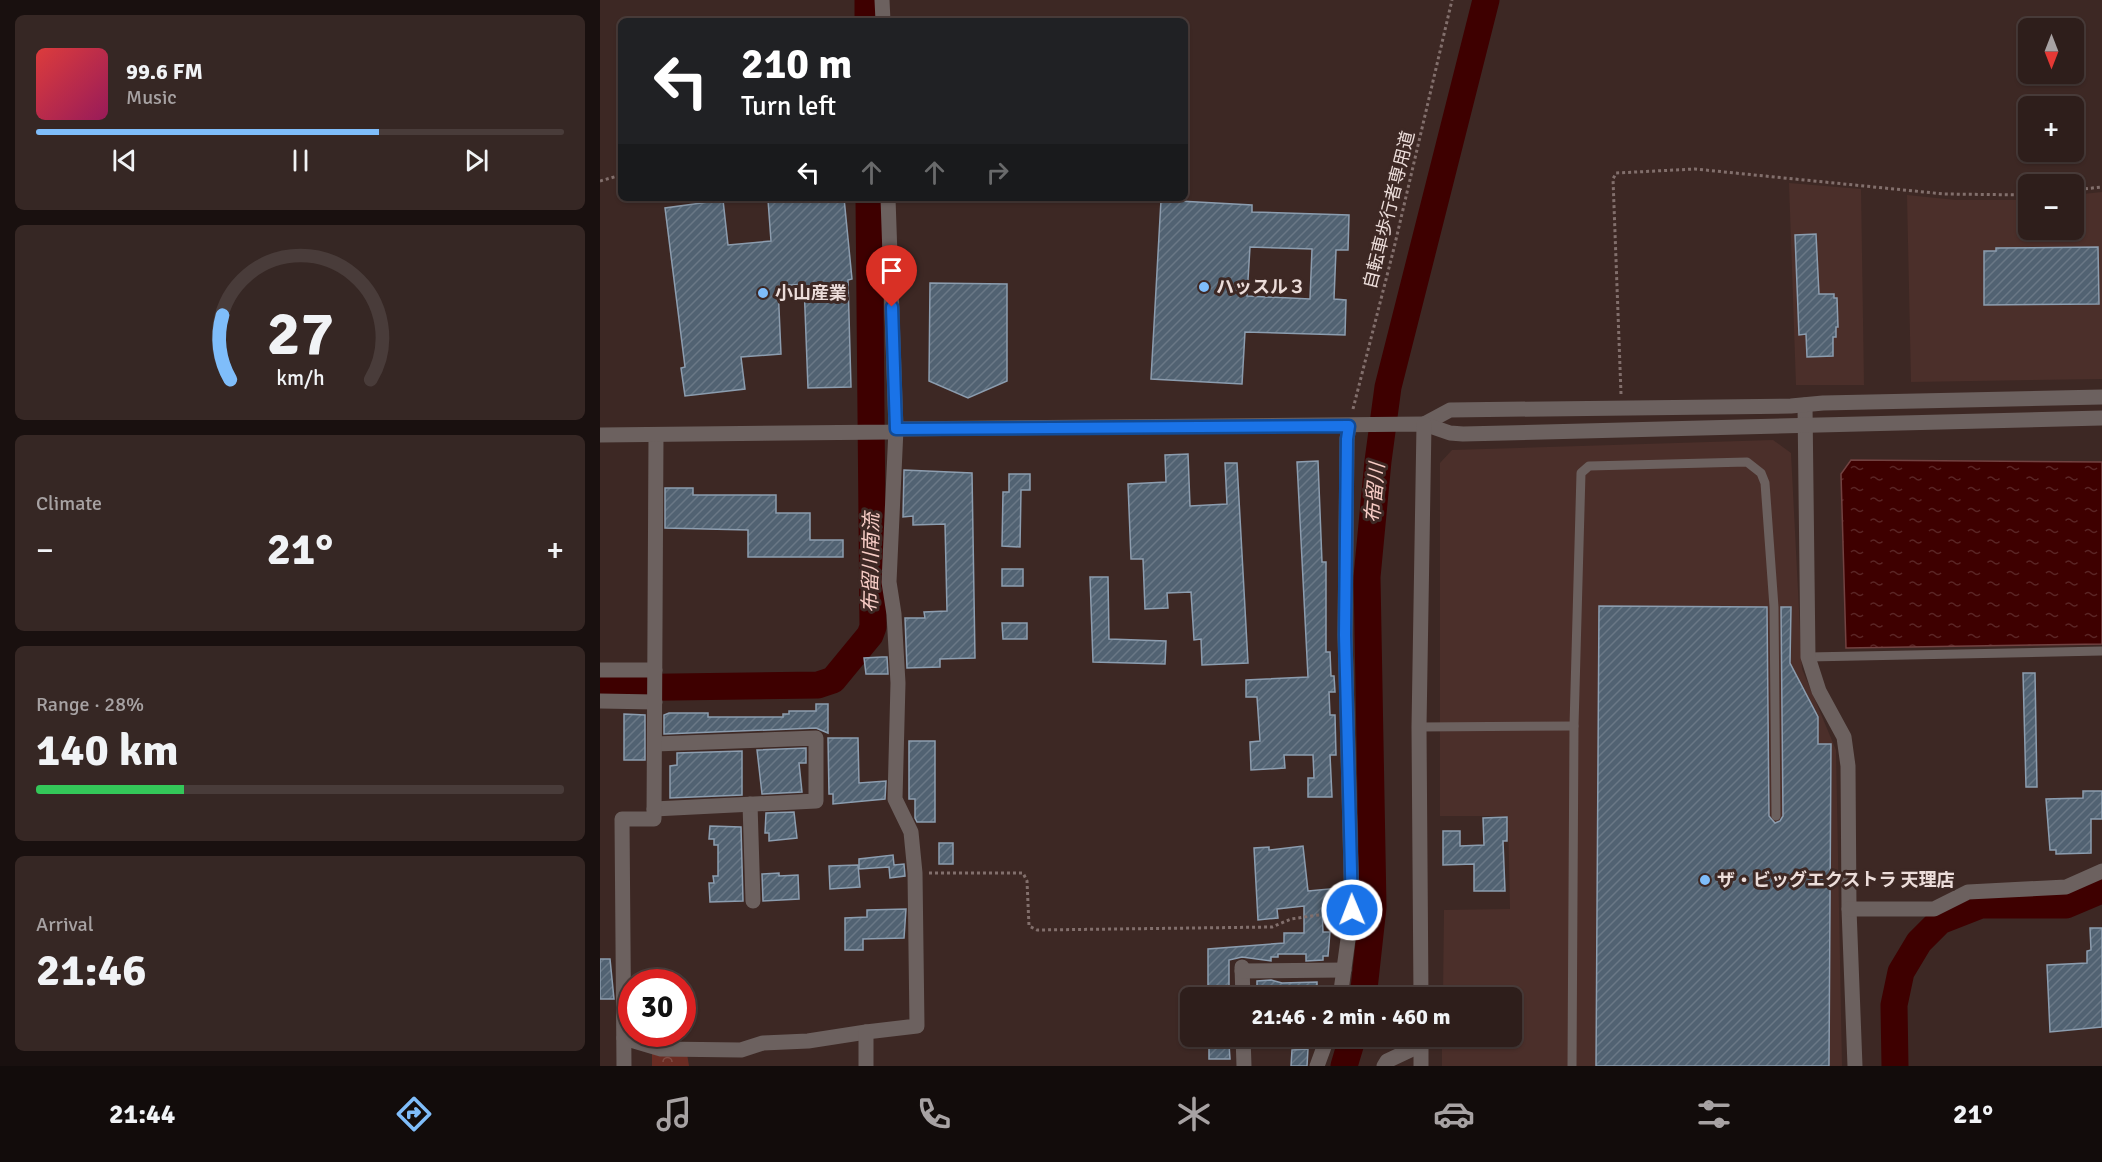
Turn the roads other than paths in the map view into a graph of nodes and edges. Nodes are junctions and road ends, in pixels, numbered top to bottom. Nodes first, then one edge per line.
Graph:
1 (882, 0) edge
2 (883, 18) edge
3 (888, 201) edge
4 (2102, 397) edge
5 (1805, 405) junction
6 (2102, 418) edge
7 (1419, 424) junction
8 (1805, 425) junction
9 (1355, 426) junction
10 (893, 430) junction
11 (600, 435) edge
12 (656, 435) junction
13 (2102, 651) edge
14 (1808, 657) junction
15 (600, 670) edge
16 (655, 670) junction
17 (600, 701) edge
18 (655, 702) junction
19 (1574, 726) junction
20 (1419, 727) junction
21 (655, 744) junction
22 (750, 804) junction
23 (654, 809) junction
24 (1776, 816) dead end
25 (2102, 871) edge
26 (753, 902) dead end
27 (1849, 909) junction
28 (623, 969) edge
29 (1344, 970) junction
30 (1243, 987) edge
31 (1342, 987) edge
32 (1420, 987) edge
33 (866, 1032) junction
34 (624, 1047) edge
35 (654, 1047) edge
36 (1243, 1047) edge
37 (1324, 1047) edge
38 (1411, 1047) edge
39 (1421, 1047) edge
40 (624, 1066) edge
41 (866, 1066) edge
42 (1244, 1066) edge
43 (1317, 1066) edge
44 (1384, 1066) edge
45 (1421, 1066) edge
46 (1572, 1066) edge
47 (1855, 1066) edge

1 - 2 street
3 - 10 street
4 - 5 street
5 - 7 street
5 - 8 street
6 - 8 street
7 - 8 street
7 - 9 street
7 - 20 street
8 - 14 street
9 - 10 street
9 - 29 street
10 - 12 street
10 - 33 street
11 - 12 street
12 - 16 street
13 - 14 lane
14 - 27 street
15 - 16 street
16 - 18 street
17 - 18 street
18 - 21 street
19 - 20 lane
19 - 24 lane
19 - 46 lane
20 - 32 street
21 - 22 street
21 - 23 street
22 - 23 street
22 - 26 street
23 - 28 street
25 - 27 street
27 - 47 street
29 - 30 street
29 - 31 street
33 - 35 street
33 - 41 street
34 - 40 street
36 - 42 street
37 - 43 street
38 - 44 street
39 - 45 street

